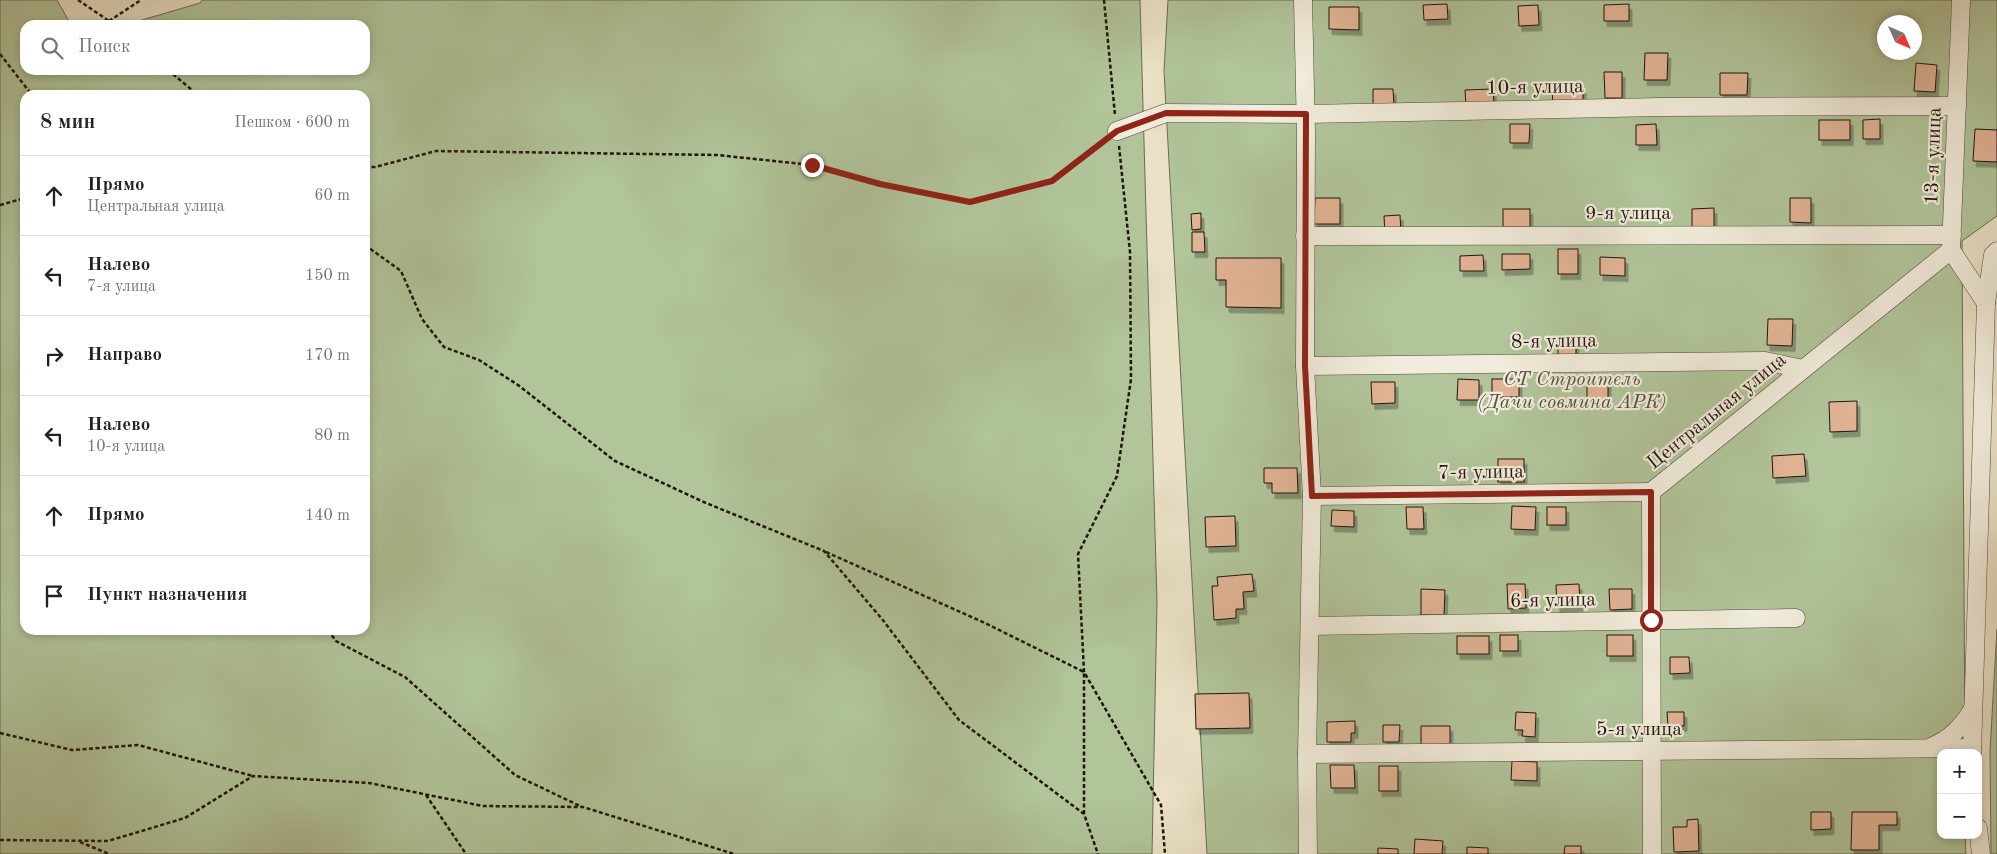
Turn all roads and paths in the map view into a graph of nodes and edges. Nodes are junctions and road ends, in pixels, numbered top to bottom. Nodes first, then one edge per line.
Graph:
1 (78, 0) edge
2 (141, 0) edge
3 (1104, 0) edge
4 (1302, 0) edge
5 (1961, 0) edge
6 (108, 20) edge
7 (111, 20) edge
8 (0, 54) edge
9 (174, 75) edge
10 (28, 90) edge
11 (192, 90) edge
12 (1957, 106) junction
13 (1306, 114) junction
14 (1117, 131) junction
15 (370, 167) edge
16 (20, 199) edge
17 (0, 205) edge
18 (1305, 236) junction
19 (1951, 243) junction
20 (370, 249) edge
21 (1997, 252) edge
22 (1991, 300) edge
23 (1305, 366) junction
24 (1803, 370) junction
25 (1651, 492) junction
26 (1312, 496) junction
27 (824, 551) junction
28 (1796, 618) dead end
29 (1651, 620) junction
30 (1310, 626) junction
31 (332, 635) edge
32 (1084, 672) junction
33 (1974, 709) junction
34 (0, 733) edge
35 (1972, 749) edge
36 (1652, 751) junction
37 (1933, 751) edge
38 (1307, 754) junction
39 (253, 776) junction
40 (426, 795) junction
41 (584, 807) junction
42 (1084, 814) junction
43 (1979, 839) edge
44 (0, 840) edge
45 (77, 841) junction
46 (109, 854) edge
47 (466, 854) edge
48 (734, 854) edge
49 (1098, 854) edge
50 (1165, 854) edge
51 (1308, 854) edge
52 (1652, 854) edge
53 (1981, 854) edge

1 - 6 path
2 - 7 path
3 - 14 path
4 - 13 street
5 - 12 street, 13-я улица
8 - 10 path
9 - 11 path
12 - 13 street, 10-я улица
12 - 19 street, 13-я улица
13 - 14 street, 10-я улица
13 - 18 street
14 - 15 path
14 - 32 path
16 - 17 path
18 - 19 street, 9-я улица
18 - 23 street
19 - 22 street
19 - 24 street, Центральная улица
20 - 27 path
21 - 22 street
22 - 33 street
23 - 24 street, 8-я улица
23 - 26 street
24 - 25 street, Центральная улица
25 - 26 street, 7-я улица
25 - 29 street, Центральная улица
26 - 30 street
27 - 32 path
27 - 42 path
28 - 29 street, 6-я улица
29 - 30 street, 6-я улица
29 - 36 street, Центральная улица
30 - 38 street
31 - 41 path
32 - 42 path
32 - 50 path
33 - 35 street
33 - 37 street
34 - 39 path
36 - 37 street, 5-я улица
36 - 38 street, 5-я улица
36 - 52 street, Центральная улица
38 - 51 street
39 - 40 path
39 - 45 path
40 - 41 path
40 - 47 path
41 - 48 path
42 - 49 path
43 - 53 street
44 - 45 path
45 - 46 path

